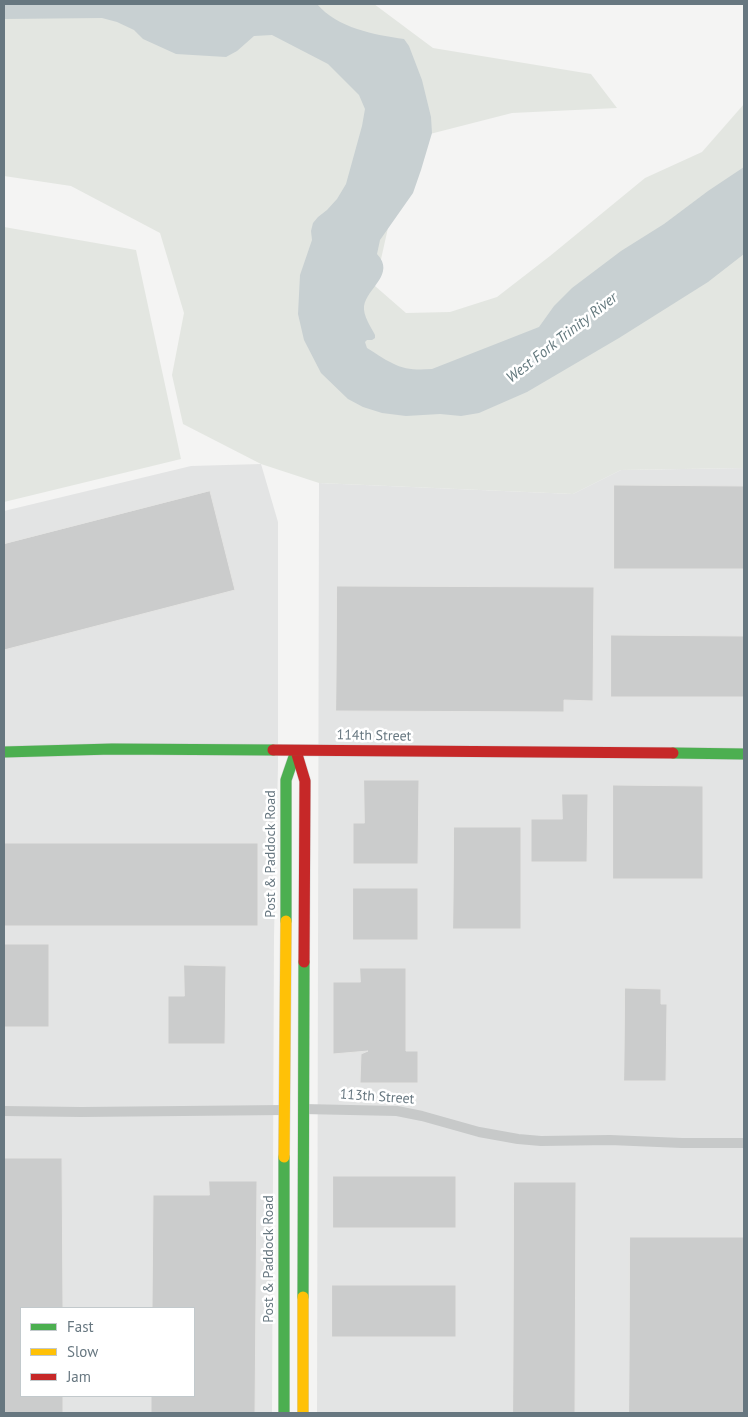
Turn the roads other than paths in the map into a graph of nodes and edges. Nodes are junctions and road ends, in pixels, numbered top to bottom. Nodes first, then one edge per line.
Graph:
1 (296, 750) junction
2 (4, 752) edge
3 (744, 754) edge
4 (286, 957) junction
5 (306, 957) junction
6 (304, 1109) junction
7 (284, 1110) junction
8 (4, 1111) edge
9 (744, 1143) edge
10 (284, 1379) junction
11 (304, 1379) junction
12 (284, 1413) edge
13 (303, 1413) edge

1 - 2 street, 114th Street
1 - 3 street, 114th Street
1 - 4 street, Post & Paddock Road
1 - 5 street
4 - 5 street
4 - 7 street, Post & Paddock Road
5 - 6 street
6 - 7 street, 113th Street
6 - 9 street, 113th Street
6 - 11 street
7 - 8 street, 113th Street
7 - 10 street, Post & Paddock Road
10 - 11 street
10 - 12 street, Post & Paddock Road
11 - 13 street

